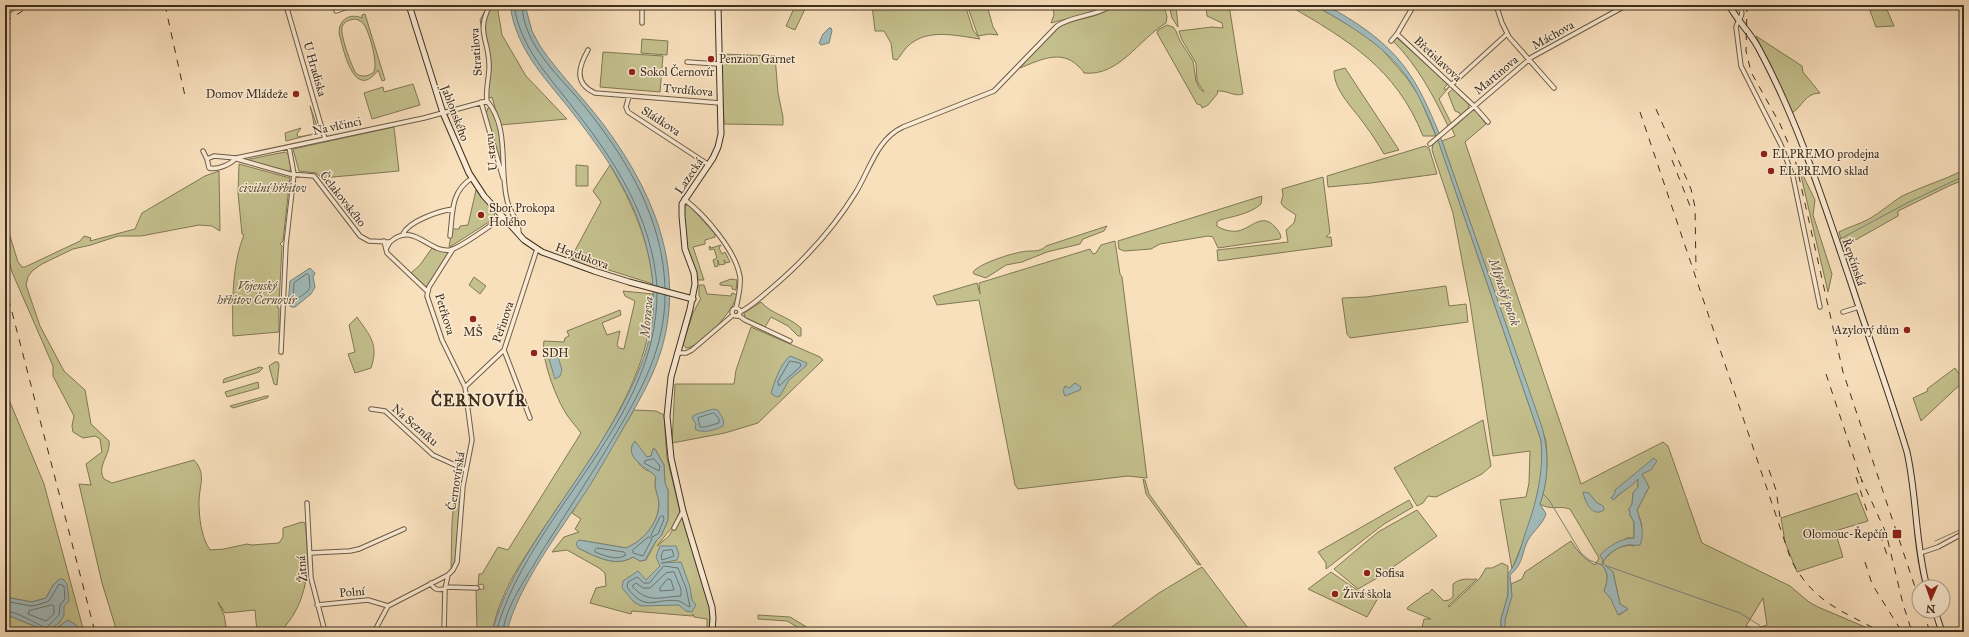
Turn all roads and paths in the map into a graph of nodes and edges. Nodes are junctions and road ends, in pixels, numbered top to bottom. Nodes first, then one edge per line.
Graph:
1 (286, 5) edge
2 (354, 5) edge
3 (409, 5) edge
4 (490, 5) edge
5 (642, 5) edge
6 (718, 5) edge
7 (1112, 5) edge
8 (1414, 5) edge
9 (1496, 5) edge
10 (1627, 5) edge
11 (1728, 5) edge
12 (1734, 5) edge
13 (348, 6) edge
14 (336, 11) dead end
15 (1738, 22) junction
16 (642, 23) dead end
17 (1397, 34) junction
18 (1507, 34) junction
19 (1391, 40) dead end
20 (588, 50) dead end
21 (1530, 59) junction
22 (687, 62) dead end
23 (718, 64) junction
24 (1451, 84) junction
25 (1554, 88) dead end
26 (629, 96) junction
27 (487, 101) junction
28 (481, 102) junction
29 (720, 103) junction
30 (1474, 106) junction
31 (443, 113) junction
32 (1488, 122) dead end
33 (325, 139) junction
34 (1432, 143) dead end
35 (289, 147) junction
36 (203, 151) dead end
37 (236, 158) junction
38 (207, 159) junction
39 (709, 164) junction
40 (294, 174) junction
41 (472, 178) junction
42 (504, 180) junction
43 (684, 199) junction
44 (453, 209) junction
45 (503, 217) junction
46 (403, 234) junction
47 (519, 234) junction
48 (450, 236) dead end
49 (384, 241) junction
50 (390, 242) junction
51 (386, 249) junction
52 (453, 249) junction
53 (537, 249) junction
54 (427, 291) junction
55 (693, 299) junction
56 (1820, 307) dead end
57 (1859, 307) junction
58 (736, 308) junction
59 (1843, 312) dead end
60 (739, 314) junction
61 (733, 315) junction
62 (790, 341) dead end
63 (504, 350) junction
64 (281, 352) dead end
65 (677, 353) junction
66 (465, 387) junction
67 (371, 409) dead end
68 (530, 418) dead end
69 (466, 470) junction
70 (307, 503) dead end
71 (683, 511) junction
72 (674, 528) dead end
73 (404, 529) dead end
74 (1964, 533) edge
75 (1920, 553) junction
76 (310, 554) junction
77 (448, 575) junction
78 (1925, 579) edge
79 (431, 583) junction
80 (445, 588) junction
81 (477, 588) dead end
82 (317, 605) junction
83 (388, 606) junction
84 (1938, 619) edge
85 (325, 632) edge
86 (374, 632) edge
87 (444, 632) edge
88 (712, 632) edge
89 (1942, 632) edge

1 - 33 street, U Hradiska
2 - 13 street
3 - 31 street, Jablonského
4 - 27 street, Stratilova
5 - 16 street
6 - 23 street, Lazecká
7 - 60 street
8 - 17 street, Břetislavova
9 - 18 street
10 - 21 street, Máchova
11 - 15 street, Řepčínská
12 - 15 street
13 - 14 street
15 - 56 street
15 - 57 street, Řepčínská
17 - 19 street
17 - 24 street, Břetislavova
18 - 21 street
18 - 24 street
20 - 26 street
21 - 25 street
21 - 30 street, Martinova
22 - 23 street
23 - 29 street, Lazecká
24 - 30 street, Břetislavova
26 - 29 street, Tvrdíkova
26 - 39 street, Sládkova
27 - 28 street
27 - 42 street, U stavu
28 - 31 street
28 - 42 street, U stavu
29 - 39 street, Lazecká
30 - 32 street, Břetislavova
30 - 34 street, Martinova
31 - 33 street, Na vlčinci
31 - 41 street, Jablonského
33 - 35 street, Na vlčinci
35 - 37 street, Na vlčinci
35 - 40 street
36 - 38 street
37 - 38 street, Na vlčinci
37 - 38 street, Na vlčinci
37 - 40 street, Čelakovského
39 - 43 street, Lazecká
40 - 49 street, Čelakovského
40 - 64 street
41 - 44 street
41 - 45 street, Jablonského
42 - 47 street, U stavu
43 - 55 street, Lazecká
43 - 58 street
44 - 46 street
44 - 48 street
45 - 47 street, Heydukova
45 - 52 street
46 - 50 street
46 - 52 street
47 - 53 street, Heydukova
49 - 50 street, Čelakovského
49 - 51 street
50 - 51 street
51 - 54 street
52 - 54 street, Petřkova
53 - 55 street, Heydukova
53 - 63 street, Peřinova
54 - 66 street, Petřkova
55 - 65 street, Lazecká
57 - 59 street
57 - 75 street, Řepčínská
58 - 60 street
58 - 61 street
60 - 61 street
60 - 62 street
61 - 65 street
63 - 66 street, Peřinova
63 - 68 street
65 - 71 street, Lazecká
66 - 69 street, Černovírská
67 - 69 street, Na Sezníku
69 - 77 street, Černovírská
70 - 76 street, Žitná
71 - 72 street
71 - 88 street, Lazecká
73 - 76 street
74 - 75 street
75 - 78 street, Řepčínská
76 - 82 street, Žitná
77 - 79 street
77 - 80 street, Černovírská
79 - 80 street
79 - 83 street
80 - 81 street
80 - 87 street, Černovírská
82 - 83 street, Polní
82 - 85 street, Žitná
83 - 86 street
84 - 89 street

